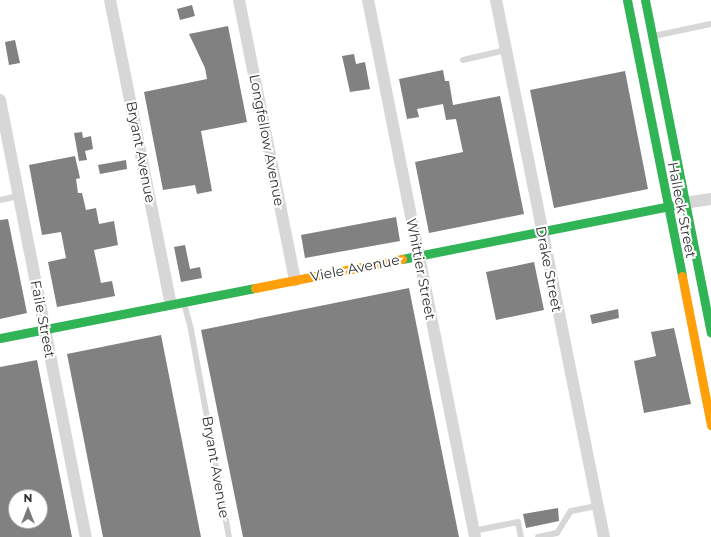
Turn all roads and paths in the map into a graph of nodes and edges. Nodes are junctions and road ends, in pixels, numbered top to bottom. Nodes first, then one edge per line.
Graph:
1 (110, 0) edge
2 (239, 0) edge
3 (368, 0) edge
4 (496, 0) edge
5 (627, 0) edge
6 (645, 0) edge
7 (711, 24) edge
8 (652, 37) junction
9 (506, 50) junction
10 (463, 60) dead end
11 (0, 100) edge
12 (19, 196) junction
13 (711, 199) edge
14 (0, 200) edge
15 (685, 204) junction
16 (667, 207) junction
17 (541, 231) junction
18 (418, 255) junction
19 (295, 280) junction
20 (184, 302) junction
21 (171, 304) junction
22 (45, 329) junction
23 (711, 334) edge
24 (0, 338) edge
25 (711, 425) edge
26 (597, 506) junction
27 (474, 534) edge
28 (86, 537) edge
29 (229, 537) edge
30 (521, 537) edge
31 (538, 537) edge
32 (604, 537) edge

1 - 21 street, Bryant Avenue
2 - 19 street, Longfellow Avenue
3 - 18 street, Whittier Street
4 - 9 street, Drake Street
5 - 16 main road, Halleck Street
6 - 8 main road, Halleck Street
7 - 8 lane
8 - 15 main road, Halleck Street
9 - 10 lane
9 - 17 street, Drake Street
11 - 12 street, Faile Street
12 - 14 lane
12 - 22 street, Faile Street
13 - 15 street, Viele Avenue
15 - 16 main road, Viele Avenue
15 - 23 main road, Halleck Street
16 - 17 main road, Viele Avenue
16 - 25 main road, Halleck Street
17 - 18 main road, Viele Avenue
17 - 26 street, Drake Street
18 - 19 main road, Viele Avenue
18 - 27 street, Whittier Street
19 - 20 main road, Viele Avenue
20 - 21 main road, Viele Avenue
20 - 29 lane, Bryant Avenue
21 - 22 main road, Viele Avenue
22 - 24 main road, Viele Avenue
22 - 28 street, Faile Street
26 - 31 lane
26 - 32 street, Drake Street
27 - 30 lane

